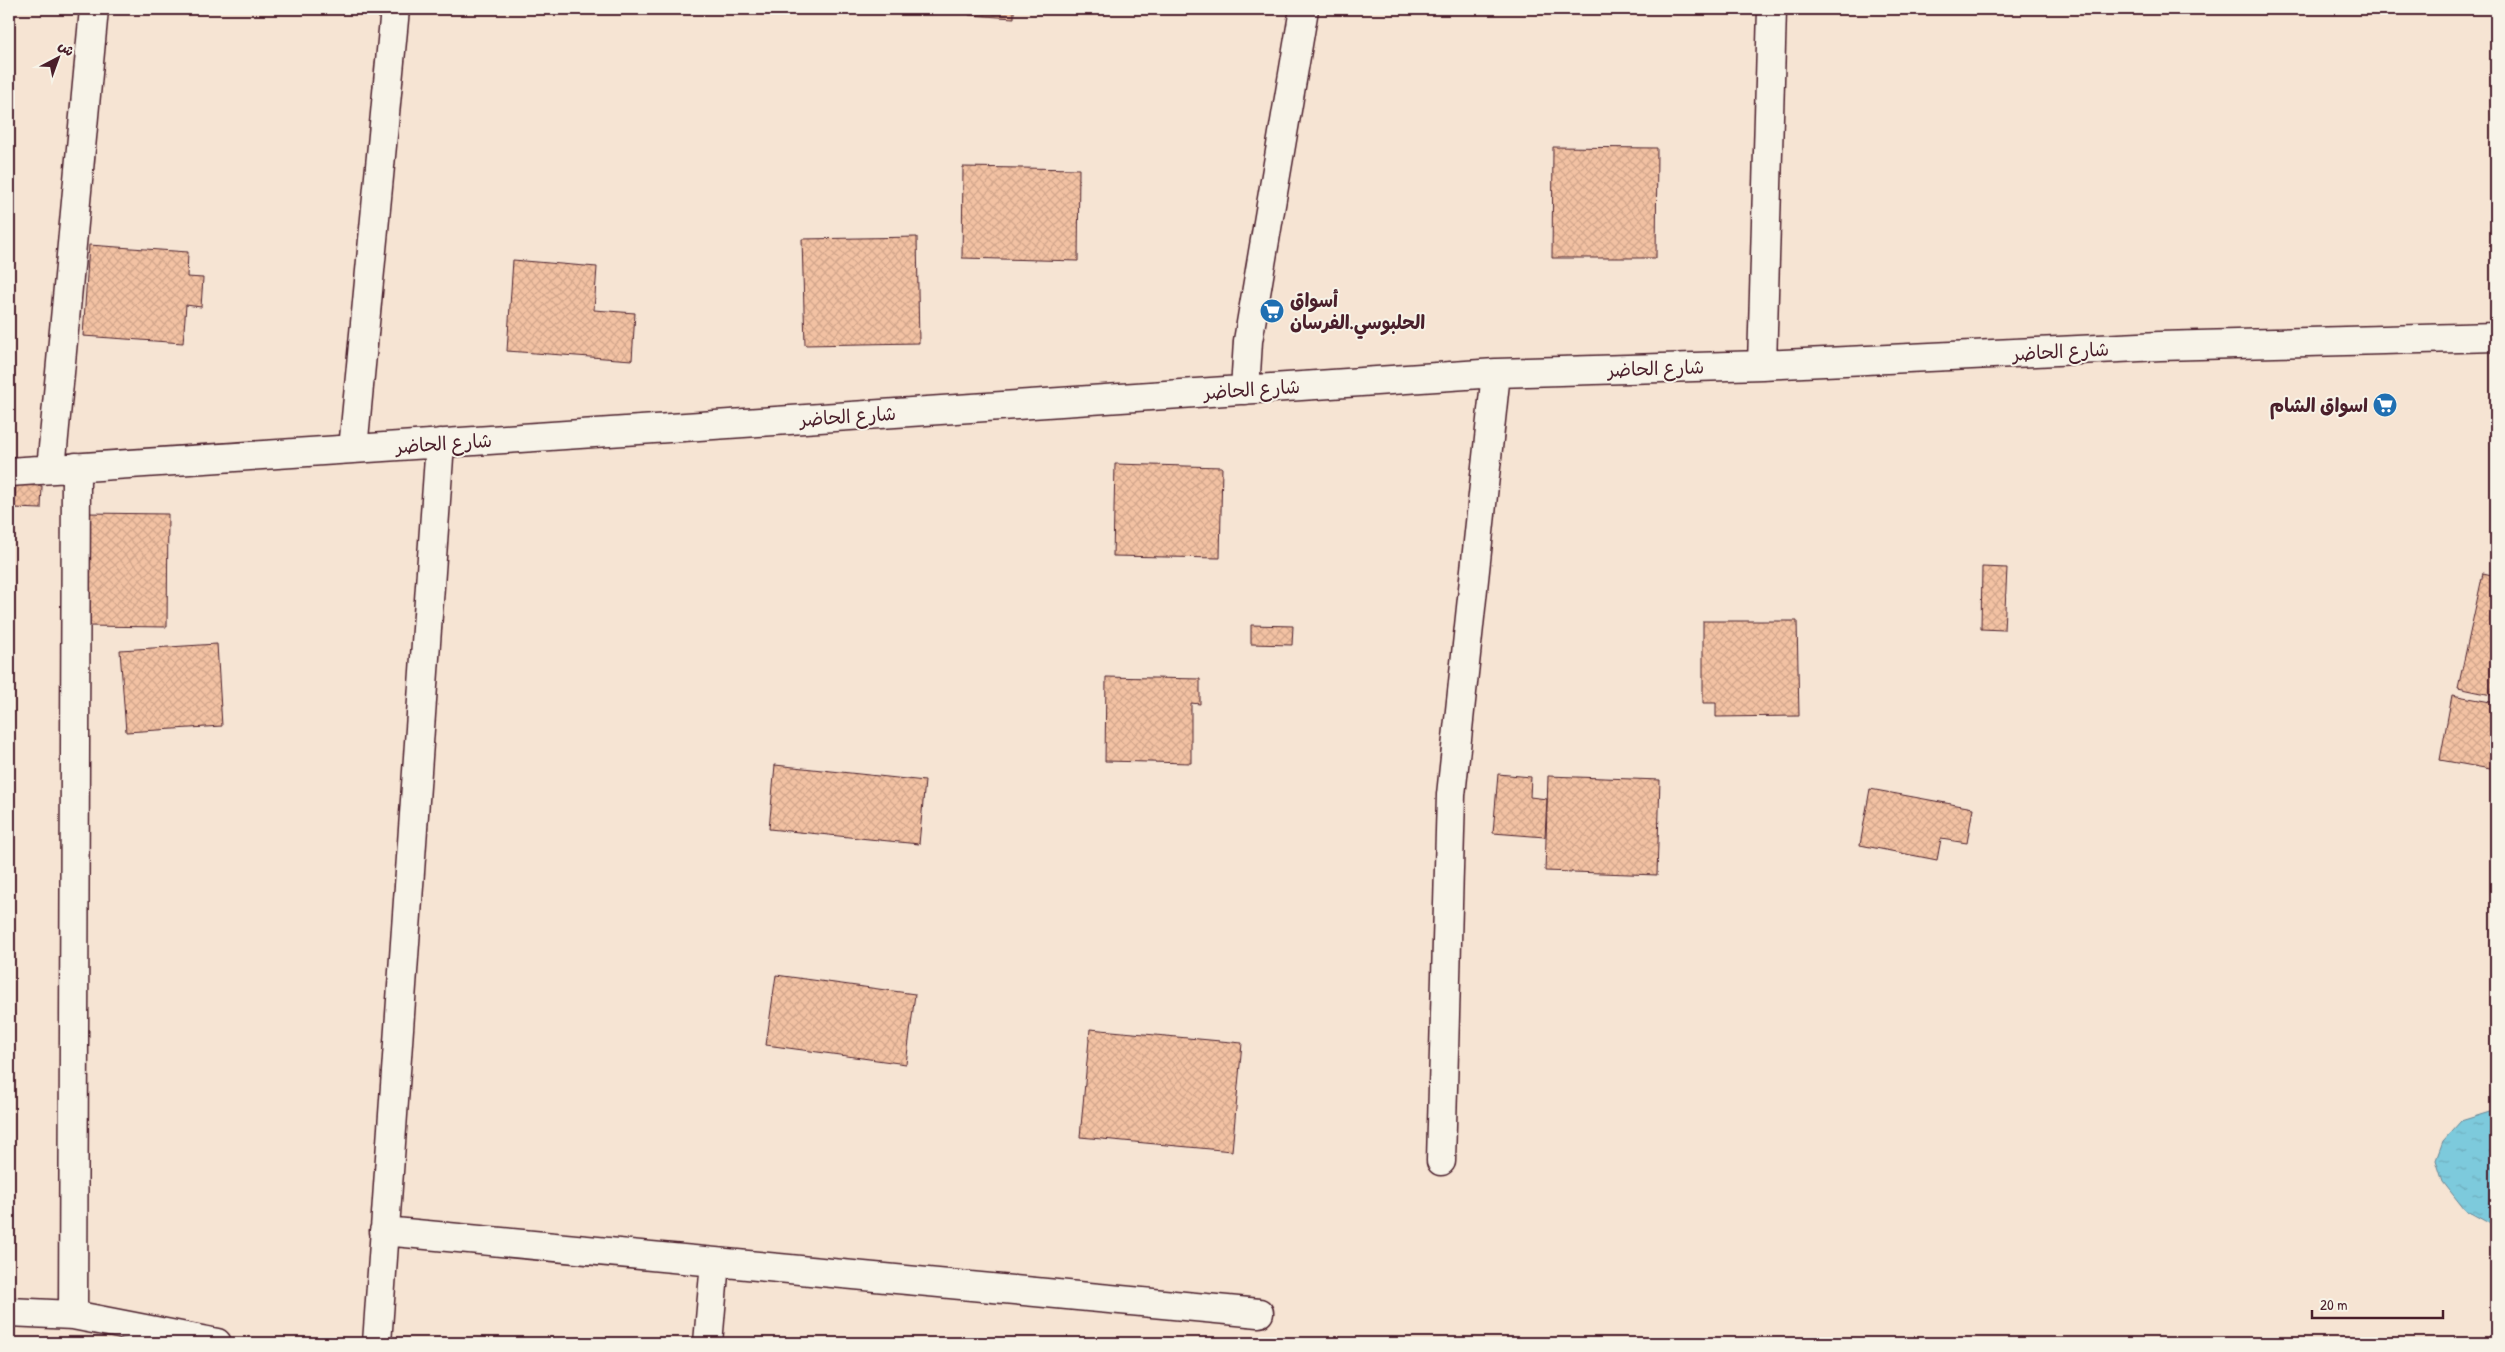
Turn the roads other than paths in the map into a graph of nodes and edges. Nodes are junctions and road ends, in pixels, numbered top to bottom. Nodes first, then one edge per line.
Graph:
1 (94, 9) edge
2 (396, 9) edge
3 (1304, 9) edge
4 (1772, 9) edge
5 (2496, 337) edge
6 (1762, 365) junction
7 (1496, 373) junction
8 (1245, 390) junction
9 (440, 443) junction
10 (353, 449) junction
11 (64, 468) junction
12 (9, 472) edge
13 (1441, 1161) dead end
14 (384, 1231) junction
15 (715, 1262) junction
16 (9, 1312) edge
17 (1259, 1313) dead end
18 (74, 1315) junction
19 (217, 1343) edge
20 (376, 1343) edge
21 (708, 1343) edge

1 - 11 street
2 - 10 street
3 - 8 street
4 - 6 street
5 - 6 street, شارع الحاضر
6 - 7 street, شارع الحاضر
7 - 8 street, شارع الحاضر
7 - 13 street
8 - 9 street, شارع الحاضر
9 - 10 street, شارع الحاضر
9 - 14 street
10 - 11 street, شارع الحاضر
11 - 12 street, شارع الحاضر
11 - 18 street
14 - 15 street
14 - 20 street
15 - 17 street
15 - 21 street
16 - 18 street
18 - 19 street

